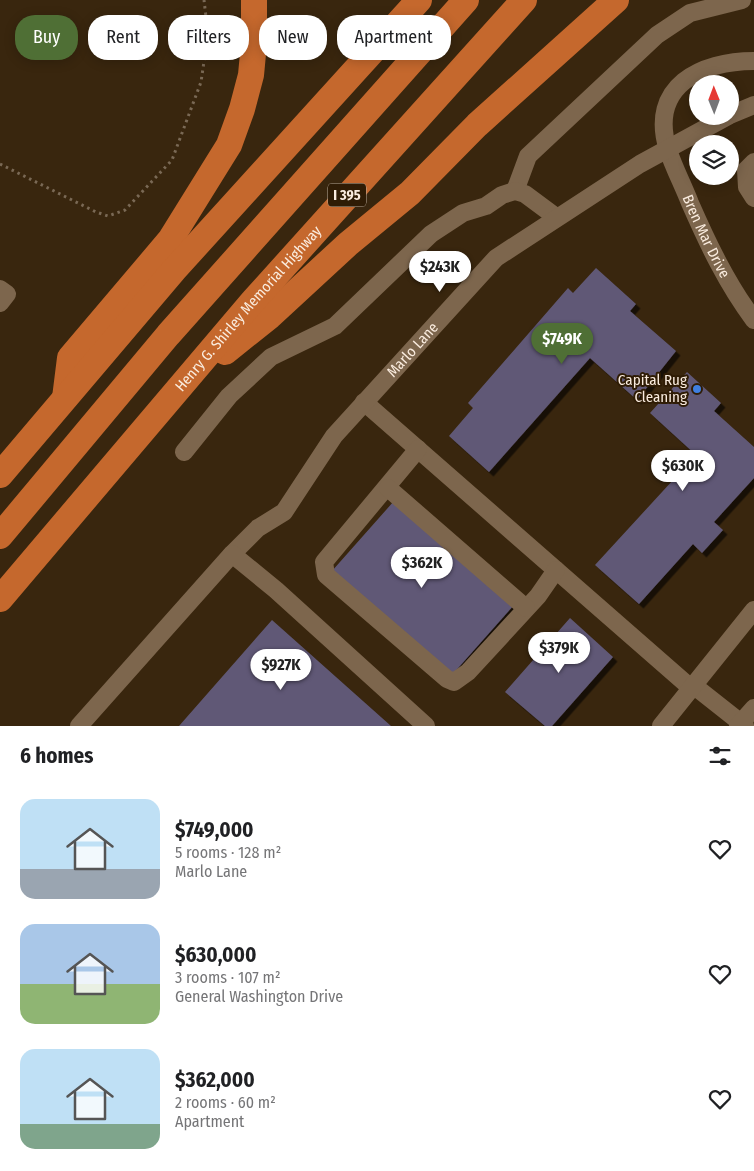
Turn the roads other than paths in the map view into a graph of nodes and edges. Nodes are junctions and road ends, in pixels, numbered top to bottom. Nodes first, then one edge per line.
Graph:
1 (254, 0) edge
2 (419, 0) edge
3 (466, 0) edge
4 (524, 0) edge
5 (742, 0) edge
6 (614, 2) edge
7 (754, 61) edge
8 (754, 106) edge
9 (739, 112) edge
10 (712, 125) edge
11 (668, 149) junction
12 (754, 162) edge
13 (515, 191) junction
14 (754, 198) edge
15 (556, 217) junction
16 (0, 289) edge
17 (0, 303) edge
18 (754, 320) edge
19 (174, 393) junction
20 (65, 398) junction
21 (364, 402) junction
22 (418, 449) junction
23 (184, 452) dead end
24 (0, 475) edge
25 (388, 488) junction
26 (0, 536) edge
27 (232, 554) junction
28 (556, 570) junction
29 (0, 599) edge
30 (526, 608) junction
31 (754, 610) edge
32 (692, 686) junction
33 (754, 708) edge
34 (741, 725) edge
35 (79, 726) edge
36 (426, 726) edge
37 (661, 726) edge

1 - 20 highway
2 - 20 highway
3 - 26 highway
4 - 19 highway, Henry G. Shirley Memorial Highway / I 395
5 - 13 street
6 - 19 highway
7 - 11 street, Bren Mar Drive
8 - 9 street
10 - 11 street
11 - 15 street, Marlo Lane
11 - 18 street, Bren Mar Drive
12 - 14 street
13 - 15 street
13 - 23 street
15 - 21 street, Marlo Lane
16 - 17 street
19 - 29 highway, Henry G. Shirley Memorial Highway / I 395
20 - 24 highway
21 - 22 street
21 - 27 street, Marlo Lane
22 - 25 street
22 - 28 street
25 - 30 street
25 - 30 street
27 - 35 street
27 - 36 street
28 - 30 street
28 - 32 street
31 - 32 street
32 - 34 street
32 - 37 street
33 - 34 street

